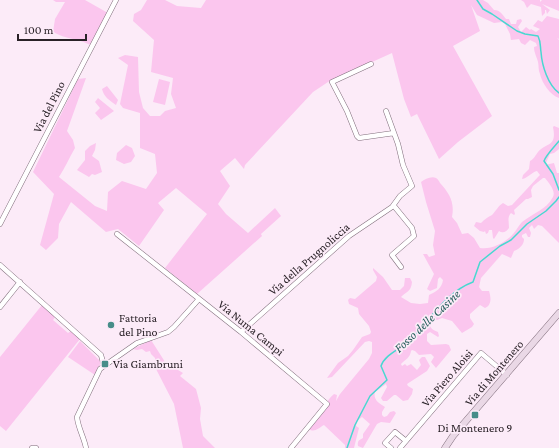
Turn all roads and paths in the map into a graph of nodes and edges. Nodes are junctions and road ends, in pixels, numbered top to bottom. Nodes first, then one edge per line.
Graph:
1 (116, 0) edge
2 (371, 64) dead end
3 (386, 111) dead end
4 (394, 133) junction
5 (394, 206) junction
6 (0, 224) edge
7 (117, 234) dead end
8 (0, 265) edge
9 (401, 267) dead end
10 (20, 282) junction
11 (199, 299) junction
12 (0, 307) edge
13 (559, 312) edge
14 (242, 332) junction
15 (104, 366) junction
16 (507, 375) junction
17 (406, 441) junction
18 (32, 448) edge
19 (36, 448) edge
20 (86, 448) edge
21 (291, 448) edge
22 (391, 448) edge
23 (400, 448) edge
24 (445, 448) edge

1 - 6 street, Via del Pino
2 - 4 street
3 - 4 street, Via della Prugnoliccia
4 - 5 street, Via della Prugnoliccia
5 - 9 street
5 - 14 street, Via della Prugnoliccia
7 - 11 street, Via Numa Campi
8 - 10 street
10 - 12 street
10 - 15 street
11 - 14 street, Via Numa Campi
11 - 15 street
13 - 16 street, Via di Montenero
14 - 21 street, Via Numa Campi
15 - 20 street
16 - 17 street, Via Piero Aloisi
16 - 24 street, Via di Montenero
17 - 22 street
17 - 23 street, Via Piero Aloisi
18 - 19 street

